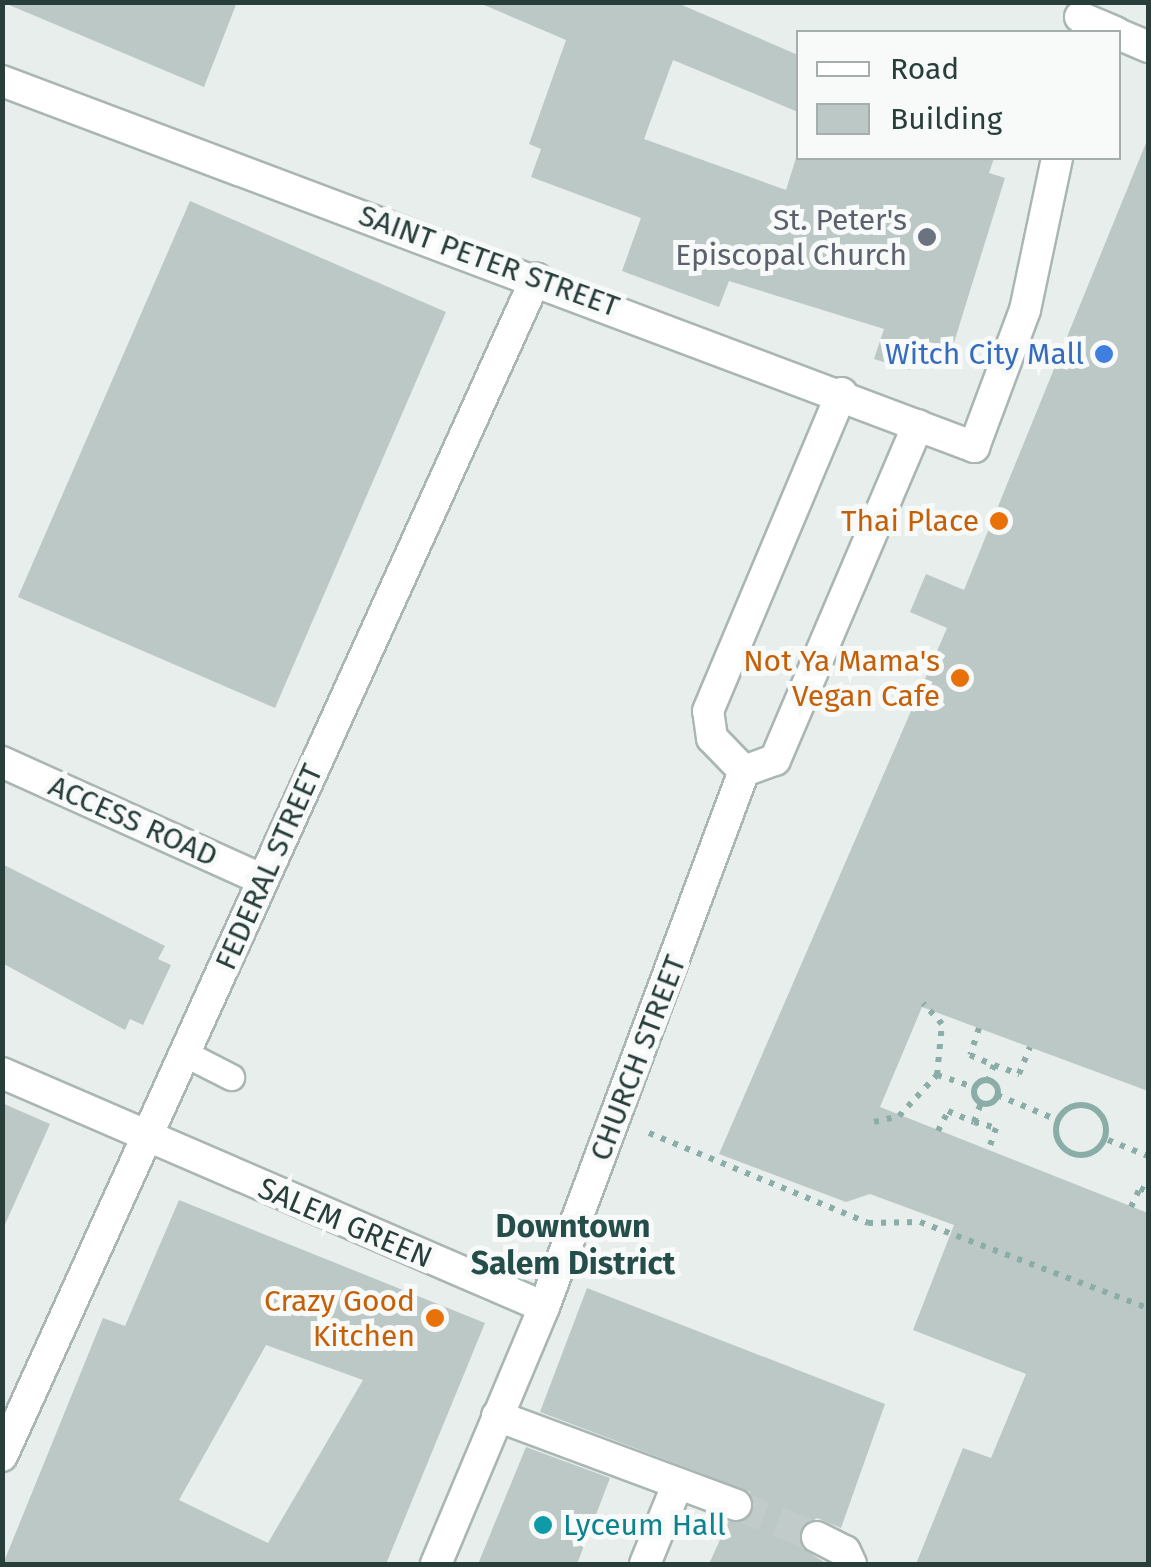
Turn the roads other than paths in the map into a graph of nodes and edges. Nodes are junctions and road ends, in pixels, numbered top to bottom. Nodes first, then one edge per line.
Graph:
1 (1080, 17) edge
2 (1110, 30) edge
3 (1121, 35) edge
4 (1148, 47) edge
5 (2, 81) edge
6 (1057, 160) edge
7 (536, 278) junction
8 (842, 394) junction
9 (918, 425) junction
10 (2, 762) edge
11 (744, 771) junction
12 (263, 880) junction
13 (184, 1053) junction
14 (2, 1073) edge
15 (231, 1078) dead end
16 (146, 1140) junction
17 (544, 1307) junction
18 (498, 1416) junction
19 (2, 1456) edge
20 (678, 1483) junction
21 (736, 1505) tunnel mouth
22 (817, 1537) tunnel mouth
23 (436, 1564) edge
24 (646, 1564) edge
25 (851, 1564) edge

1 - 2 street
3 - 4 street
5 - 7 street, SAINT PETER STREET
6 - 9 street, SAINT PETER STREET
7 - 8 street, SAINT PETER STREET
7 - 12 street, FEDERAL STREET
8 - 9 street, SAINT PETER STREET
8 - 11 street
9 - 11 street
10 - 12 street, ACCESS ROAD
11 - 17 street, CHURCH STREET
12 - 13 street, FEDERAL STREET
13 - 15 lane
13 - 16 street, FEDERAL STREET
14 - 16 street, SALEM GREEN
16 - 17 street, SALEM GREEN
16 - 19 street, FEDERAL STREET
17 - 18 street, CHURCH STREET
18 - 20 street
18 - 23 street, CHURCH STREET
20 - 21 street
20 - 24 street
22 - 25 street

